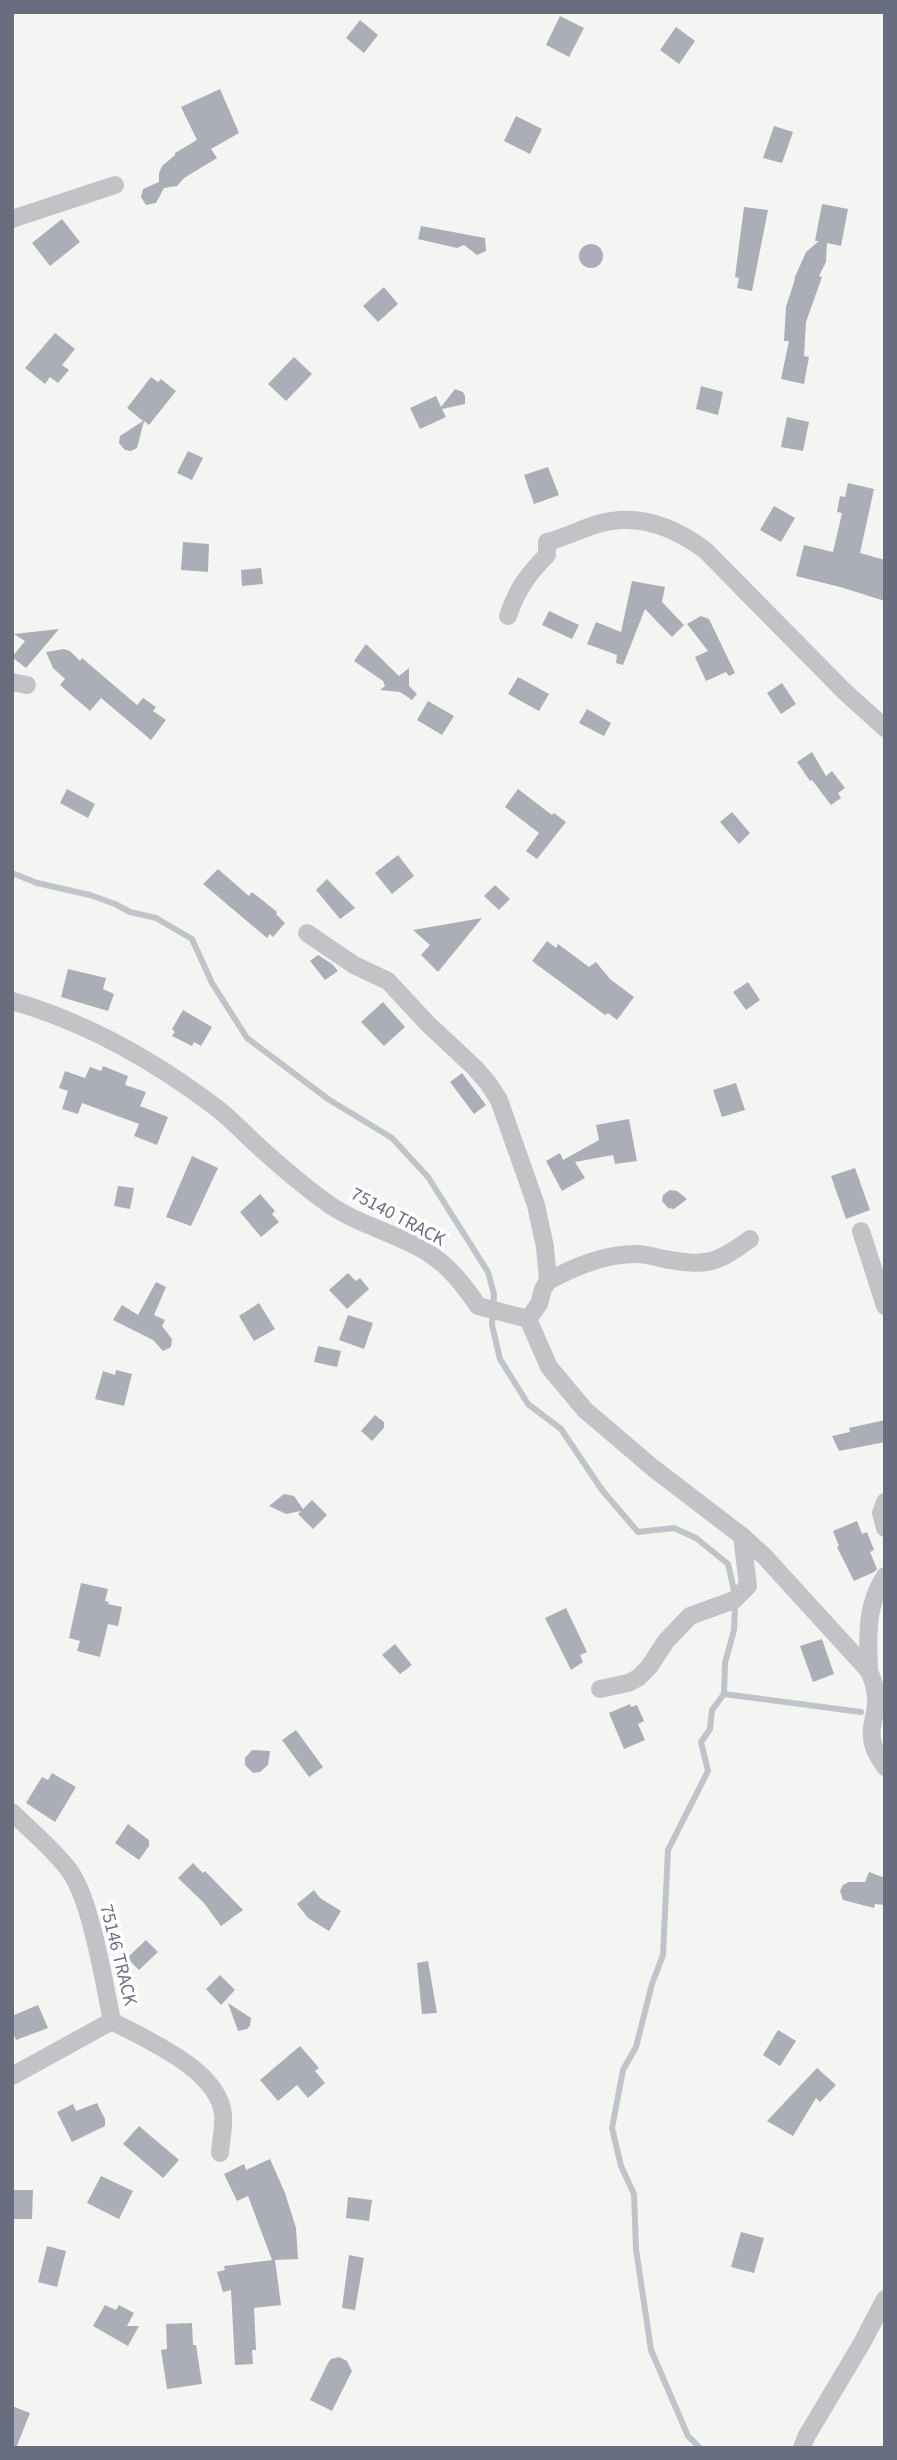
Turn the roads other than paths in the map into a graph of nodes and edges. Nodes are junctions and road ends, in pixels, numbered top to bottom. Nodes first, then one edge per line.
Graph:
1 (116, 184) dead end
2 (12, 219) edge
3 (508, 616) dead end
4 (885, 729) edge
5 (307, 933) dead end
6 (12, 1000) edge
7 (861, 1231) dead end
8 (750, 1239) dead end
9 (548, 1281) junction
10 (885, 1307) edge
11 (528, 1319) junction
12 (885, 1502) edge
13 (885, 1528) edge
14 (742, 1536) junction
15 (885, 1576) edge
16 (869, 1671) junction
17 (600, 1689) dead end
18 (885, 1767) edge
19 (12, 1812) edge
20 (112, 2021) junction
21 (12, 2076) edge
22 (220, 2153) dead end
23 (885, 2299) edge
24 (802, 2448) edge

1 - 2 street
3 - 4 street
5 - 9 street
6 - 11 street, 75140 TRACK
7 - 10 street
8 - 9 street
9 - 11 street
11 - 14 street
12 - 13 street
14 - 16 street
14 - 17 street
15 - 16 street
16 - 18 street
19 - 20 street, 75146 TRACK
20 - 21 street, 75146 TRACK
20 - 22 street
23 - 24 street

